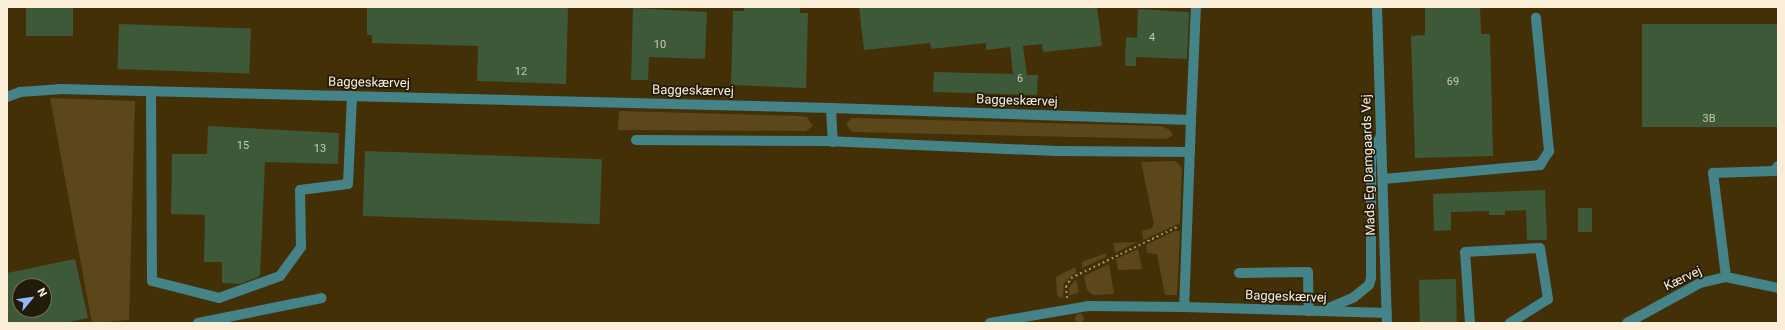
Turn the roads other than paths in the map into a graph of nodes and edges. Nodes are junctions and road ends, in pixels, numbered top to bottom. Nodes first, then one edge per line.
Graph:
1 (1196, 7) edge
2 (1377, 7) edge
3 (1536, 18) dead end
4 (151, 91) junction
5 (352, 96) junction
6 (7, 97) edge
7 (831, 108) junction
8 (1191, 120) junction
9 (1382, 134) junction
10 (636, 140) dead end
11 (833, 142) junction
12 (1190, 152) junction
13 (1778, 166) edge
14 (1383, 179) junction
15 (1239, 273) dead end
16 (1726, 277) junction
17 (1778, 288) edge
18 (322, 298) dead end
19 (1184, 307) junction
20 (1309, 311) junction
21 (1322, 311) junction
22 (1387, 318) edge
23 (198, 323) edge
24 (990, 323) edge
25 (1470, 323) edge
26 (1510, 323) edge
27 (1627, 323) edge

1 - 8 street
2 - 9 street, Mads Eg Damgaards Vej
3 - 14 street
4 - 5 street, Baggeskærvej
4 - 5 street
4 - 6 street, Baggeskærvej
5 - 7 street, Baggeskærvej
7 - 8 street, Baggeskærvej
7 - 11 street
8 - 12 street
9 - 14 street, Mads Eg Damgaards Vej
9 - 21 street
10 - 11 street
11 - 12 street
12 - 19 street
13 - 16 street
14 - 22 street, Mads Eg Damgaards Vej
15 - 20 street
16 - 17 street, Kærvej
16 - 27 street, Kærvej
18 - 23 street
19 - 20 street, Baggeskærvej
19 - 24 street, Baggeskærvej
20 - 21 street, Baggeskærvej
21 - 22 street, Baggeskærvej
25 - 26 street

